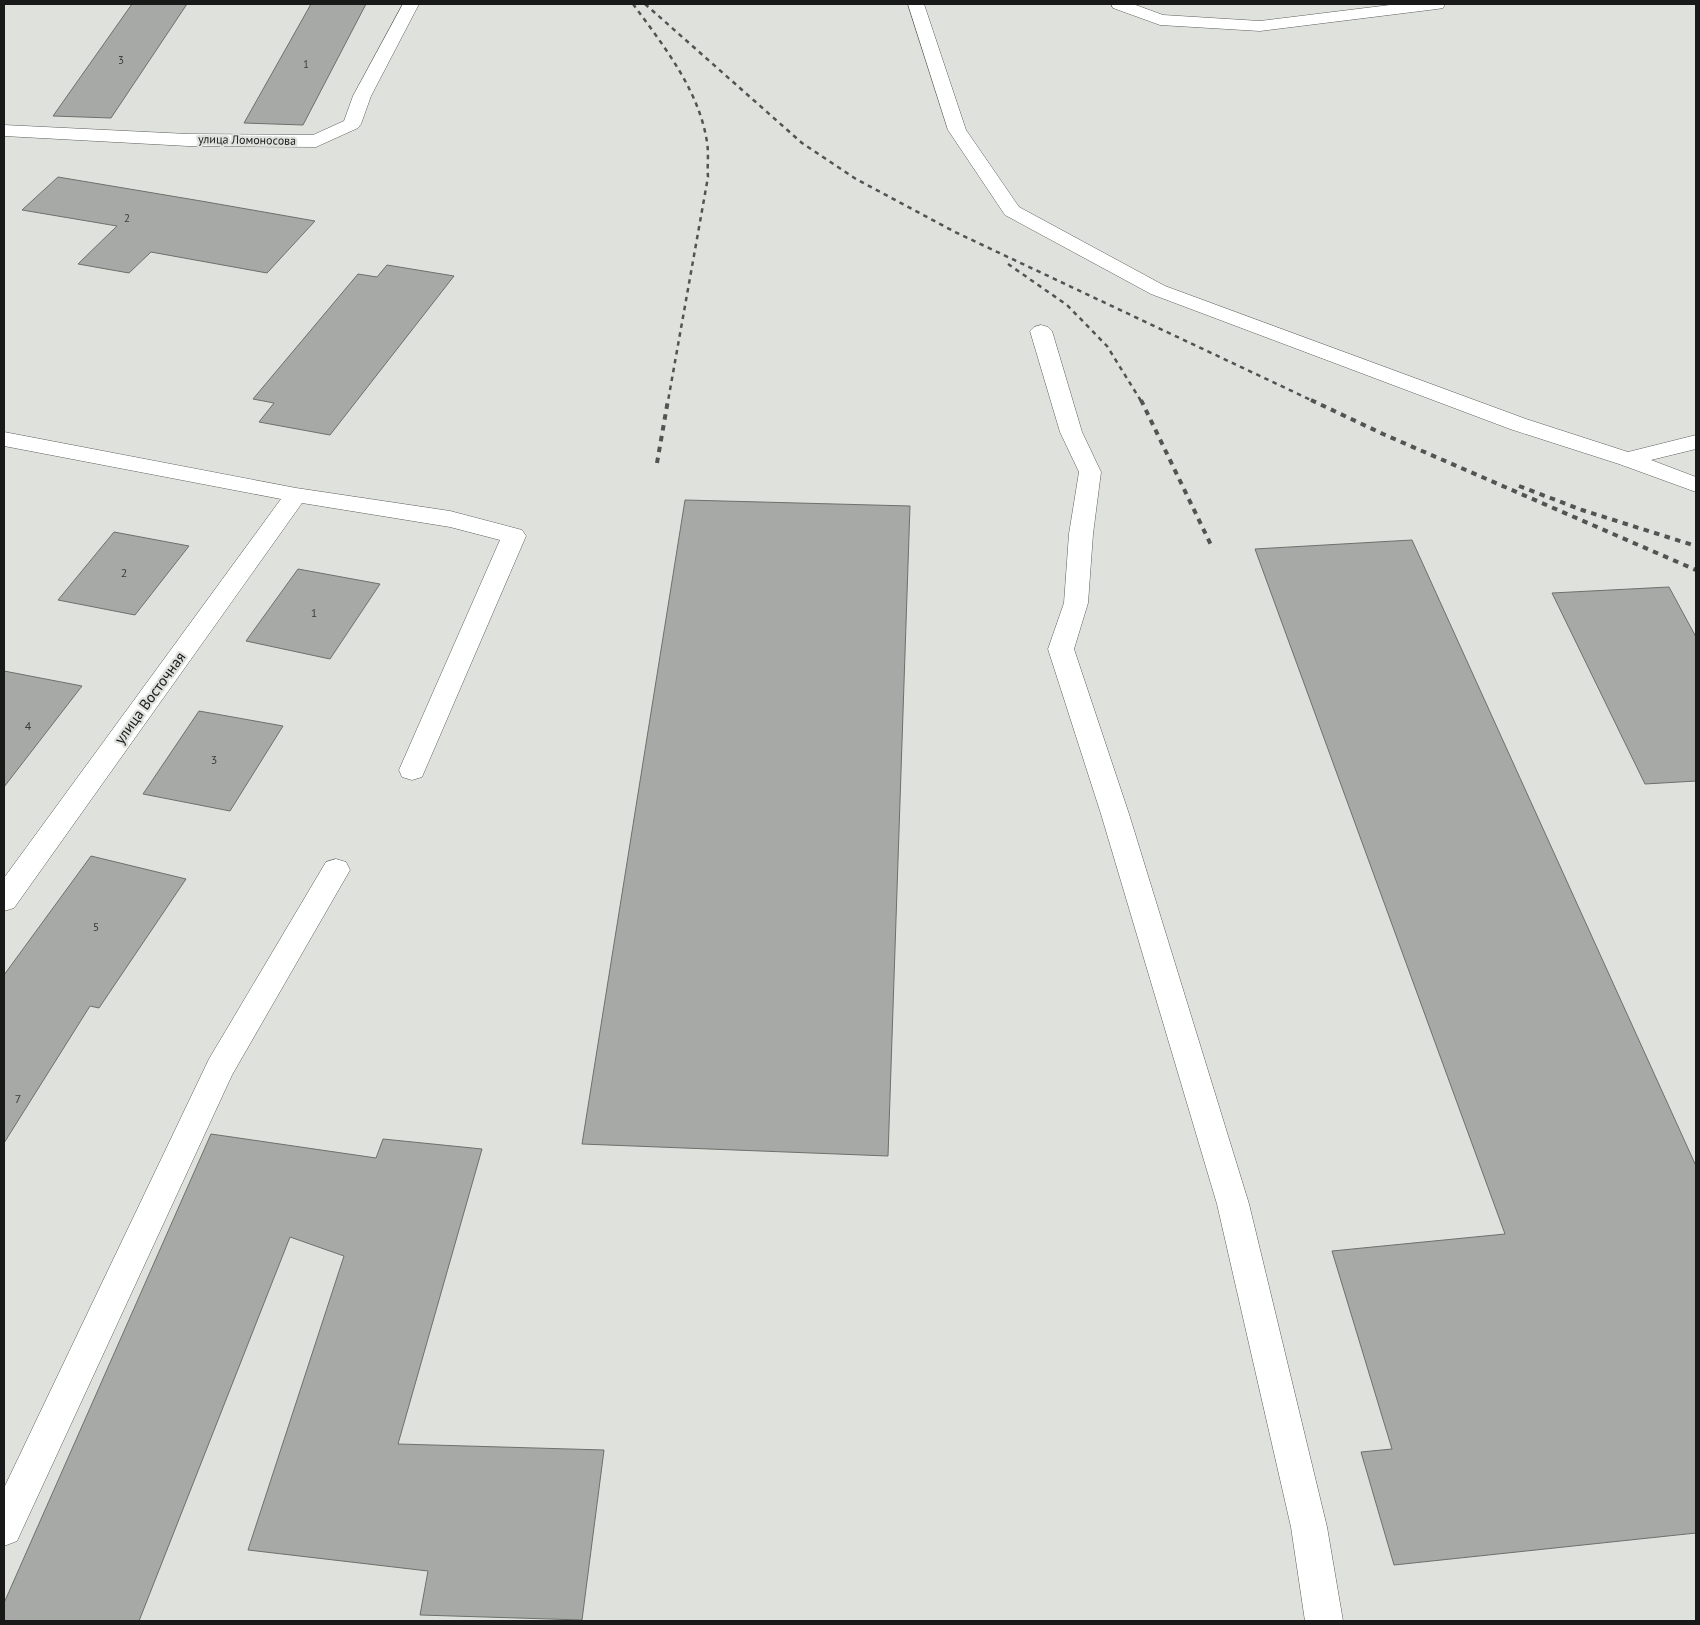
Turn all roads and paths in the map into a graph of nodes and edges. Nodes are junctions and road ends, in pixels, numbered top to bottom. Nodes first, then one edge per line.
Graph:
1 (411, 4) edge
2 (916, 4) edge
3 (1119, 4) edge
4 (1437, 4) edge
5 (4, 131) edge
6 (1041, 330) dead end
7 (4, 439) edge
8 (1696, 442) edge
9 (1628, 459) junction
10 (1696, 485) edge
11 (296, 495) junction
12 (412, 770) dead end
13 (336, 870) dead end
14 (4, 900) edge
15 (4, 1528) edge
16 (1324, 1621) edge

1 - 5 street, улица Ломоносова
2 - 9 street
3 - 4 street
6 - 16 street
7 - 11 street
8 - 9 street
9 - 10 street
11 - 12 street
11 - 14 street, улица Восточная
13 - 15 street

